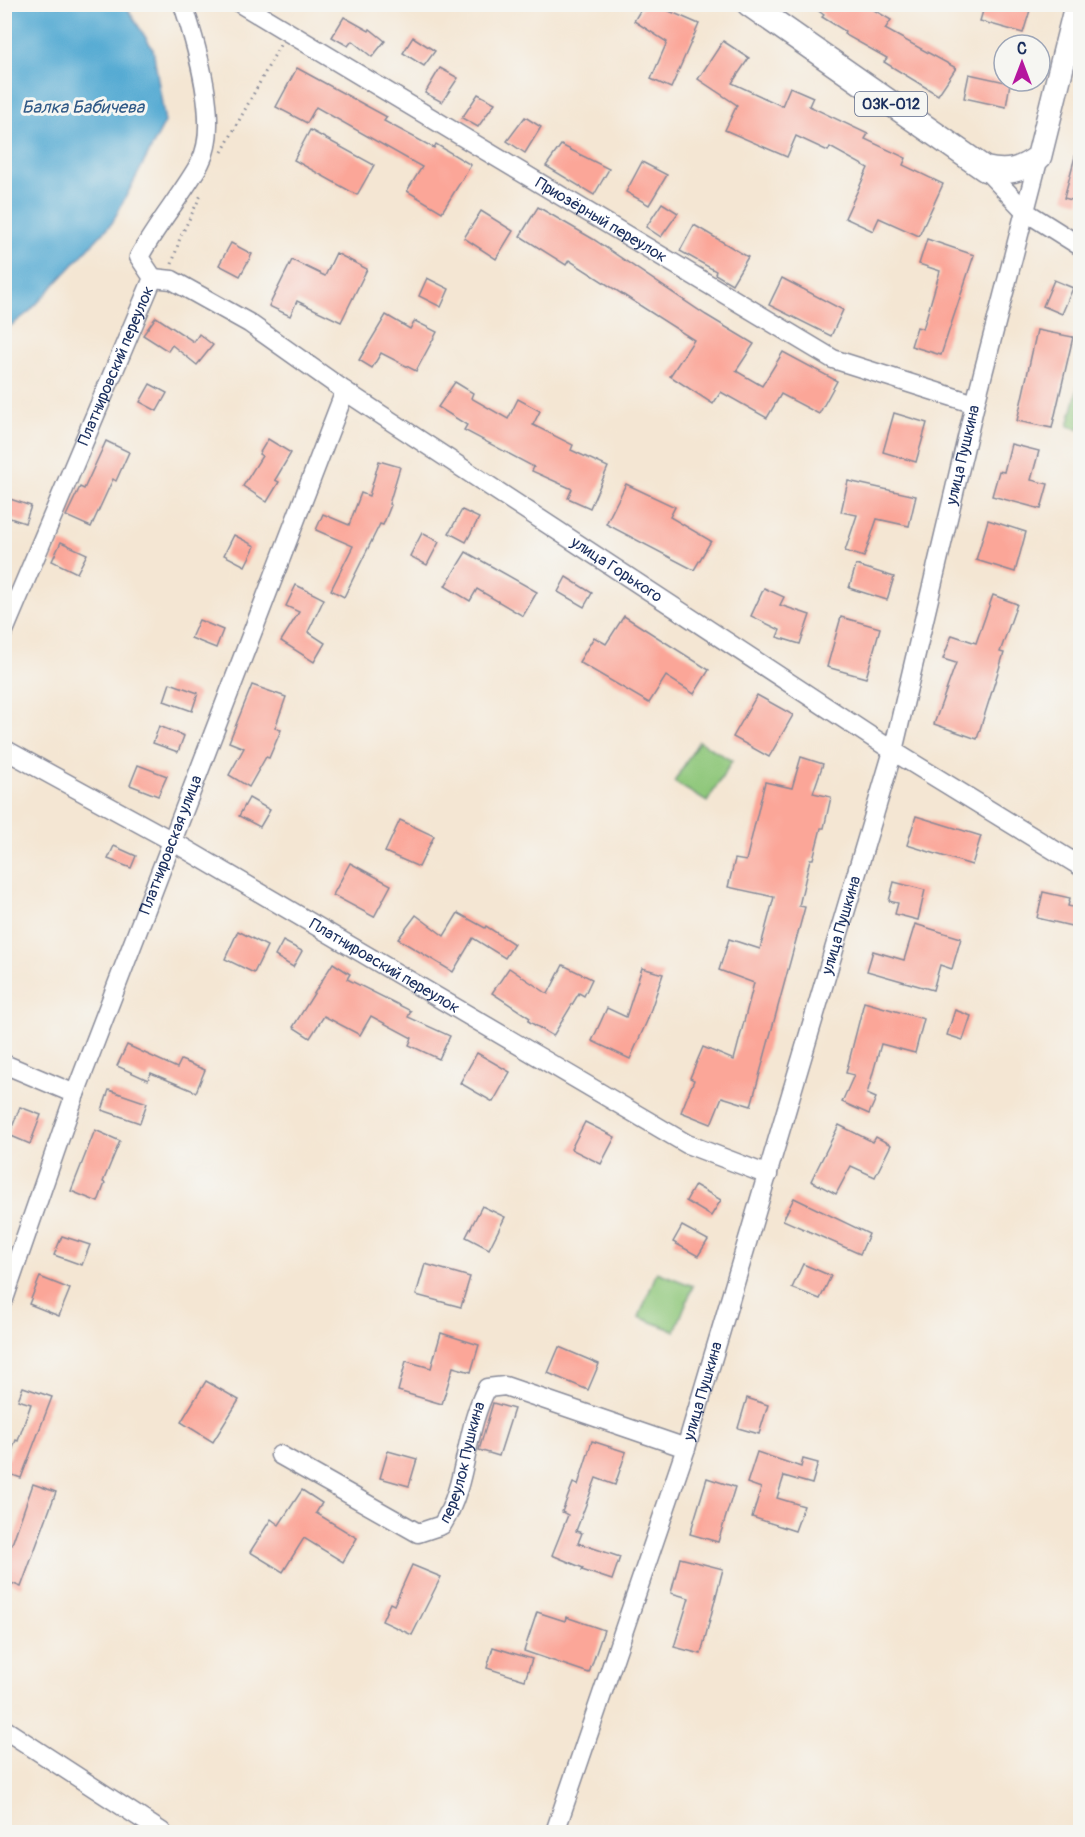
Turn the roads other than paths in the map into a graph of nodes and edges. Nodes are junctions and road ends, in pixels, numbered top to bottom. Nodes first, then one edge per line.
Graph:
1 (183, 4) edge
2 (241, 4) edge
3 (749, 4) edge
4 (1077, 4) edge
5 (1039, 157) junction
6 (985, 169) junction
7 (1026, 212) junction
8 (1080, 246) edge
9 (153, 278) junction
10 (345, 391) junction
11 (975, 404) junction
12 (4, 630) edge
13 (4, 749) edge
14 (893, 751) junction
15 (172, 841) junction
16 (1080, 866) edge
17 (4, 1064) edge
18 (75, 1094) junction
19 (768, 1175) junction
20 (4, 1299) edge
21 (686, 1448) junction
22 (280, 1455) dead end
23 (4, 1729) edge
24 (162, 1833) edge
25 (555, 1833) edge

1 - 9 street, Платнировский переулок
2 - 11 street, Приозёрный переулок
3 - 6 main road, 03К-012
4 - 5 main road, улица Пушкина
5 - 6 main road
5 - 7 street, улица Пушкина
6 - 7 street
7 - 8 street
7 - 11 street, улица Пушкина
9 - 10 street, улица Горького
9 - 12 street, Платнировский переулок
10 - 14 street, улица Горького
10 - 15 street, Платнировская улица
11 - 14 street, улица Пушкина
13 - 15 street, Платнировский переулок
14 - 16 street, улица Горького
14 - 19 street, улица Пушкина
15 - 18 street, Платнировская улица
15 - 19 street, Платнировский переулок
17 - 18 street
18 - 20 street, Платнировская улица
19 - 21 street, улица Пушкина
21 - 22 street, переулок Пушкина
21 - 25 street, улица Пушкина
23 - 24 street

